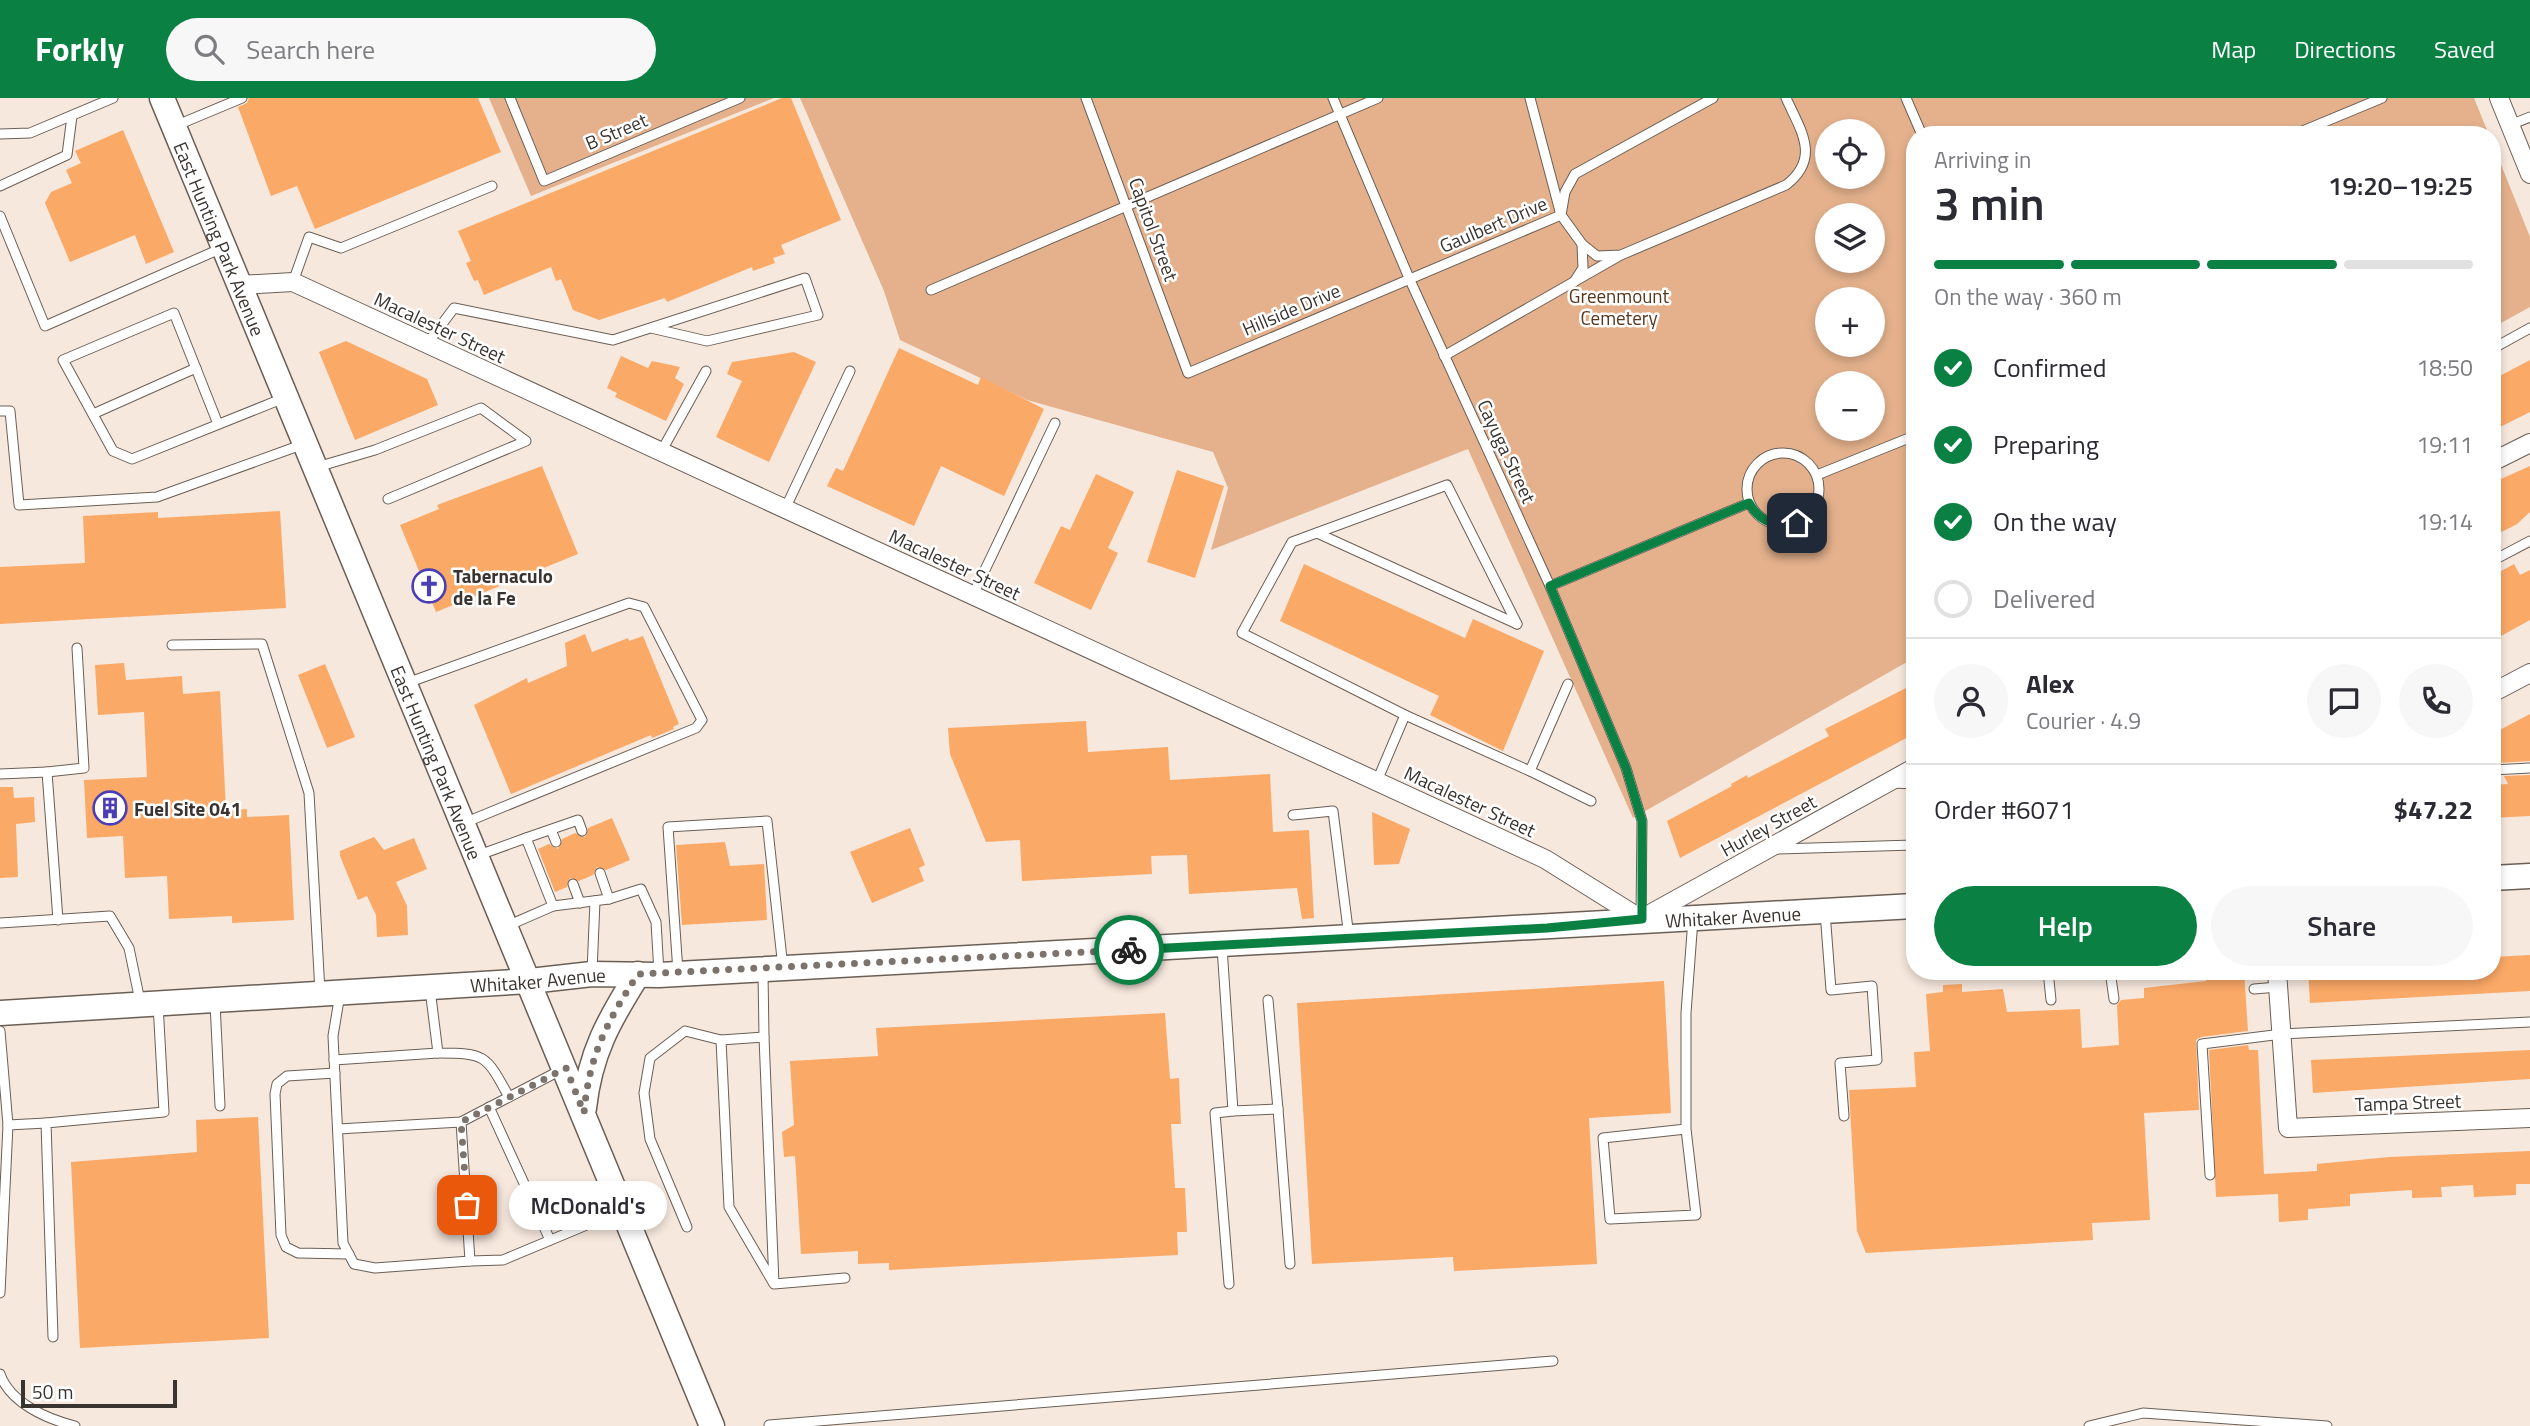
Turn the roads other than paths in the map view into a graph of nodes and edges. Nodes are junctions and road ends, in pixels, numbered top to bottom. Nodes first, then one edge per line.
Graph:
1 (113, 98) edge
2 (162, 98) edge
3 (242, 98) edge
4 (510, 98) edge
5 (740, 98) edge
6 (1086, 98) edge
7 (1333, 98) edge
8 (1378, 98) edge
9 (1530, 98) edge
10 (1713, 98) edge
11 (1786, 98) edge
12 (1906, 98) edge
13 (2382, 98) edge
14 (2499, 98) edge
15 (1340, 114) junction
16 (72, 116) junction
17 (2530, 117) edge
18 (2510, 125) junction
19 (1918, 126) edge
20 (2315, 126) edge
21 (174, 127) junction
22 (0, 134) edge
23 (2530, 174) edge
24 (0, 186) edge
25 (492, 186) dead end
26 (1127, 204) junction
27 (1561, 215) junction
28 (0, 216) edge
29 (1582, 244) junction
30 (224, 247) junction
31 (1621, 255) junction
32 (1409, 278) junction
33 (293, 282) junction
34 (1573, 283) junction
35 (239, 285) junction
36 (931, 290) dead end
37 (651, 328) junction
38 (2530, 328) edge
39 (427, 344) junction
40 (2501, 344) edge
41 (1444, 356) junction
42 (196, 368) junction
43 (706, 371) dead end
44 (850, 371) dead end
45 (1188, 373) joint
46 (286, 397) junction
47 (0, 411) edge
48 (93, 414) junction
49 (1055, 423) dead end
50 (218, 424) junction
51 (1906, 439) edge
52 (305, 443) junction
53 (2530, 443) edge
54 (661, 452) junction
55 (2501, 458) edge
56 (316, 468) junction
57 (1817, 475) junction
58 (388, 499) dead end
59 (1749, 503) junction
60 (785, 509) junction
61 (1317, 533) junction
62 (2530, 541) edge
63 (2501, 556) edge
64 (1550, 586) junction
65 (973, 596) junction
66 (172, 645) dead end
67 (77, 648) dead end
68 (2530, 673) edge
69 (406, 684) junction
70 (1568, 684) dead end
71 (2501, 688) edge
72 (1405, 715) junction
73 (2530, 768) edge
74 (2501, 770) edge
75 (1530, 771) junction
76 (47, 772) junction
77 (1906, 773) edge
78 (0, 774) edge
79 (1377, 782) junction
80 (1888, 783) junction
81 (1906, 784) edge
82 (1591, 801) dead end
83 (1293, 815) dead end
84 (464, 823) junction
85 (551, 830) junction
86 (582, 831) dead end
87 (526, 838) junction
88 (556, 842) dead end
89 (1906, 845) edge
90 (1768, 849) junction
91 (478, 856) junction
92 (600, 873) dead end
93 (2530, 876) edge
94 (2501, 878) edge
95 (573, 884) dead end
96 (609, 899) junction
97 (594, 901) junction
98 (580, 902) junction
99 (553, 906) junction
100 (1906, 906) edge
101 (1825, 911) junction
102 (1693, 917) junction
103 (1642, 919) junction
104 (58, 920) junction
105 (0, 923) edge
106 (507, 926) junction
107 (1349, 939) junction
108 (1222, 945) junction
109 (773, 969) junction
110 (592, 974) junction
111 (659, 974) junction
112 (2049, 980) edge
113 (2111, 980) edge
114 (2275, 980) edge
115 (2277, 980) edge
116 (530, 981) junction
117 (430, 987) junction
118 (2254, 989) dead end
119 (330, 993) junction
120 (2114, 999) dead end
121 (215, 1000) junction
122 (1268, 1000) dead end
123 (2051, 1000) dead end
124 (149, 1004) junction
125 (0, 1013) edge
126 (2530, 1021) edge
127 (0, 1031) edge
128 (2282, 1034) junction
129 (764, 1037) junction
130 (721, 1040) junction
131 (438, 1053) junction
132 (334, 1060) junction
133 (566, 1068) junction
134 (335, 1073) junction
135 (509, 1097) junction
136 (220, 1106) dead end
137 (489, 1107) junction
138 (1278, 1109) junction
139 (1233, 1111) junction
140 (584, 1113) junction
141 (1844, 1116) dead end
142 (2530, 1118) edge
143 (461, 1122) junction
144 (46, 1123) junction
145 (8, 1125) junction
146 (338, 1129) junction
147 (1686, 1129) junction
148 (2210, 1175) dead end
149 (624, 1210) junction
150 (687, 1227) dead end
151 (550, 1240) junction
152 (349, 1254) junction
153 (470, 1261) junction
154 (1290, 1264) dead end
155 (845, 1278) dead end
156 (774, 1284) junction
157 (1229, 1284) dead end
158 (0, 1293) edge
159 (53, 1337) dead end
160 (1553, 1361) dead end
161 (0, 1374) edge
162 (769, 1425) edge
163 (75, 1426) edge
164 (712, 1426) edge
165 (2089, 1426) edge
166 (2327, 1426) edge

1 - 16 lane
2 - 21 main road, East Hunting Park Avenue
3 - 21 lane
4 - 5 lane, B Street
6 - 26 lane, Capitol Street
7 - 15 lane, Cayuga Street
8 - 15 lane
9 - 27 lane
10 - 27 lane, Gaulbert Drive
11 - 31 lane
12 - 19 lane
13 - 20 lane
14 - 18 street
15 - 26 lane
15 - 32 lane, Cayuga Street
16 - 22 lane
16 - 24 lane
17 - 18 lane
18 - 23 street
21 - 30 main road, East Hunting Park Avenue
25 - 33 lane
26 - 36 lane
26 - 45 lane, Capitol Street
27 - 29 lane
27 - 32 lane, Gaulbert Drive
28 - 30 lane
29 - 31 lane
29 - 34 lane
30 - 35 main road, East Hunting Park Avenue
31 - 34 lane
32 - 41 lane, Cayuga Street
32 - 45 lane, Hillside Drive
33 - 35 street, Macalester Street
33 - 39 street, Macalester Street
34 - 41 lane
35 - 46 main road, East Hunting Park Avenue
37 - 37 lane
37 - 39 lane
38 - 40 lane
39 - 54 street, Macalester Street
41 - 64 lane, Cayuga Street
42 - 48 lane
42 - 48 lane
42 - 50 lane
43 - 54 lane
44 - 60 lane
46 - 50 lane
46 - 52 main road, East Hunting Park Avenue
47 - 52 lane
48 - 50 lane
49 - 65 lane
51 - 57 lane
52 - 56 main road, East Hunting Park Avenue
53 - 55 street
54 - 60 street, Macalester Street
56 - 58 lane
56 - 69 main road, East Hunting Park Avenue
57 - 59 lane
57 - 59 lane
59 - 64 lane
60 - 65 street, Macalester Street
61 - 61 lane
61 - 72 lane
62 - 63 lane
64 - 103 lane, Cayuga Street
65 - 79 street, Macalester Street
66 - 119 lane
67 - 76 lane
68 - 71 street
69 - 84 main road, East Hunting Park Avenue
69 - 84 lane
70 - 75 lane
72 - 75 lane
72 - 79 lane
73 - 74 lane
75 - 82 lane
76 - 78 lane
76 - 104 lane
77 - 80 street, Hurley Street
79 - 103 street, Macalester Street
80 - 81 lane
80 - 90 street, Hurley Street
83 - 107 lane
84 - 91 main road, East Hunting Park Avenue
85 - 86 lane
85 - 87 lane
85 - 88 lane
87 - 91 lane
87 - 99 lane
89 - 90 lane
90 - 103 street, Hurley Street
91 - 106 main road, East Hunting Park Avenue
92 - 96 lane
93 - 94 main road
95 - 98 lane
96 - 97 lane
96 - 111 lane
97 - 98 lane
97 - 110 lane
98 - 99 lane
99 - 106 lane
100 - 101 main road, Whitaker Avenue
101 - 102 main road, Whitaker Avenue
101 - 141 lane
102 - 103 main road, Whitaker Avenue
102 - 147 lane
103 - 107 main road, Whitaker Avenue
104 - 105 lane
104 - 124 lane
106 - 116 main road, East Hunting Park Avenue
107 - 108 main road, Whitaker Avenue
108 - 109 main road, Whitaker Avenue
108 - 139 lane
109 - 111 main road, Whitaker Avenue
109 - 111 lane
109 - 129 lane
110 - 111 main road, Whitaker Avenue
110 - 116 main road, Whitaker Avenue
111 - 140 main road
112 - 123 lane
113 - 120 lane
114 - 118 lane
115 - 128 street
116 - 117 main road, Whitaker Avenue
116 - 133 main road, East Hunting Park Avenue
117 - 119 main road, Whitaker Avenue
117 - 131 lane
119 - 121 main road, Whitaker Avenue
119 - 132 lane
121 - 124 main road, Whitaker Avenue
121 - 136 lane
122 - 138 lane
124 - 125 main road, Whitaker Avenue
124 - 144 lane
126 - 128 lane
127 - 145 lane
128 - 142 street, Tampa Street
128 - 148 lane
129 - 130 lane
129 - 156 lane
130 - 150 lane
130 - 156 lane
131 - 132 lane
131 - 135 lane
132 - 134 lane
133 - 135 lane
133 - 140 main road, East Hunting Park Avenue
134 - 146 lane
134 - 152 lane
135 - 137 lane
137 - 143 lane
137 - 151 lane
138 - 139 lane
138 - 154 lane
139 - 157 lane
140 - 149 main road, East Hunting Park Avenue
143 - 146 lane
143 - 153 lane
144 - 145 lane
144 - 159 lane
145 - 158 lane
146 - 152 lane
147 - 147 lane
149 - 151 lane
149 - 164 main road, East Hunting Park Avenue
151 - 153 lane
152 - 153 lane
155 - 156 lane
160 - 162 lane
161 - 163 lane
165 - 166 lane

